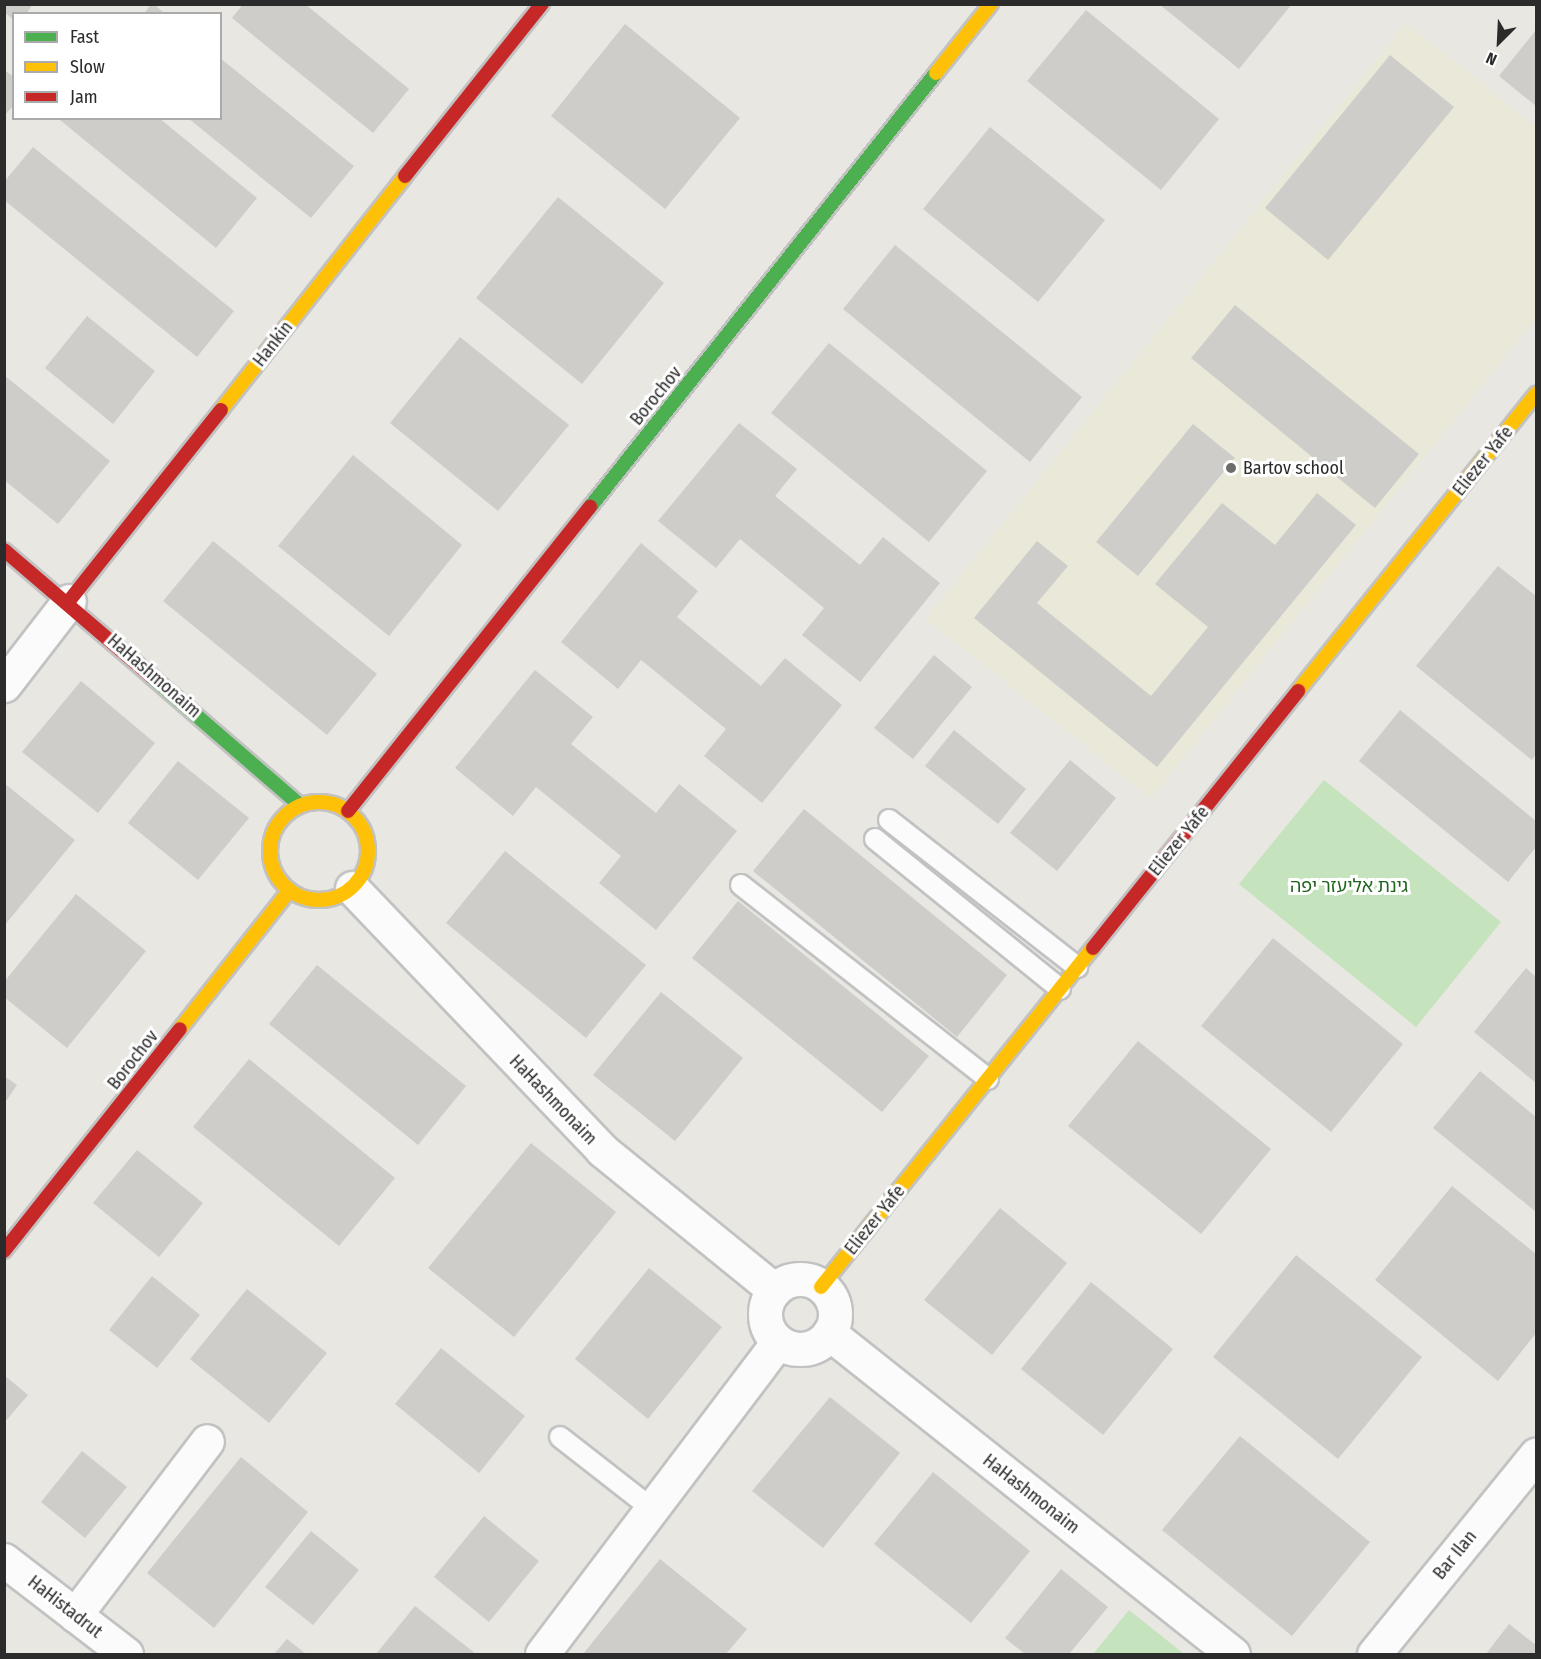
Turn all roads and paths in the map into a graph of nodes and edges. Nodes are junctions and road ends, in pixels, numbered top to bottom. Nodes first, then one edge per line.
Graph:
1 (542, 4) edge
2 (992, 4) edge
3 (1536, 394) edge
4 (4, 550) edge
5 (69, 601) junction
6 (4, 685) edge
7 (300, 805) junction
8 (348, 811) junction
9 (889, 820) dead end
10 (875, 839) dead end
11 (741, 885) dead end
12 (352, 888) junction
13 (289, 891) junction
14 (1077, 967) junction
15 (1060, 989) junction
16 (988, 1079) junction
17 (4, 1251) edge
18 (821, 1287) junction
19 (774, 1290) junction
20 (829, 1334) junction
21 (778, 1342) junction
22 (560, 1437) dead end
23 (207, 1441) dead end
24 (1536, 1455) edge
25 (652, 1509) junction
26 (4, 1560) edge
27 (75, 1615) junction
28 (126, 1654) edge
29 (542, 1654) edge
30 (1233, 1654) edge
31 (1374, 1654) edge

1 - 5 street, Hankin
2 - 8 street, Borochov
3 - 14 street, Eliezer Yafe
4 - 5 street, HaHashmonaim
5 - 6 street, Hankin
5 - 7 street, HaHashmonaim
7 - 8 street
7 - 13 street
8 - 12 street
9 - 14 lane
10 - 15 lane
11 - 16 lane
12 - 13 street
12 - 19 street, HaHashmonaim
13 - 17 street, Borochov
14 - 15 street, Eliezer Yafe
15 - 16 street, Eliezer Yafe
16 - 18 street, Eliezer Yafe
18 - 19 street
18 - 20 street
19 - 21 street
20 - 21 street
20 - 30 street, HaHashmonaim
21 - 25 street
22 - 25 lane
23 - 27 street
24 - 31 street, Bar Ilan
25 - 29 street
26 - 27 street, HaHistadrut
27 - 28 street, HaHistadrut

